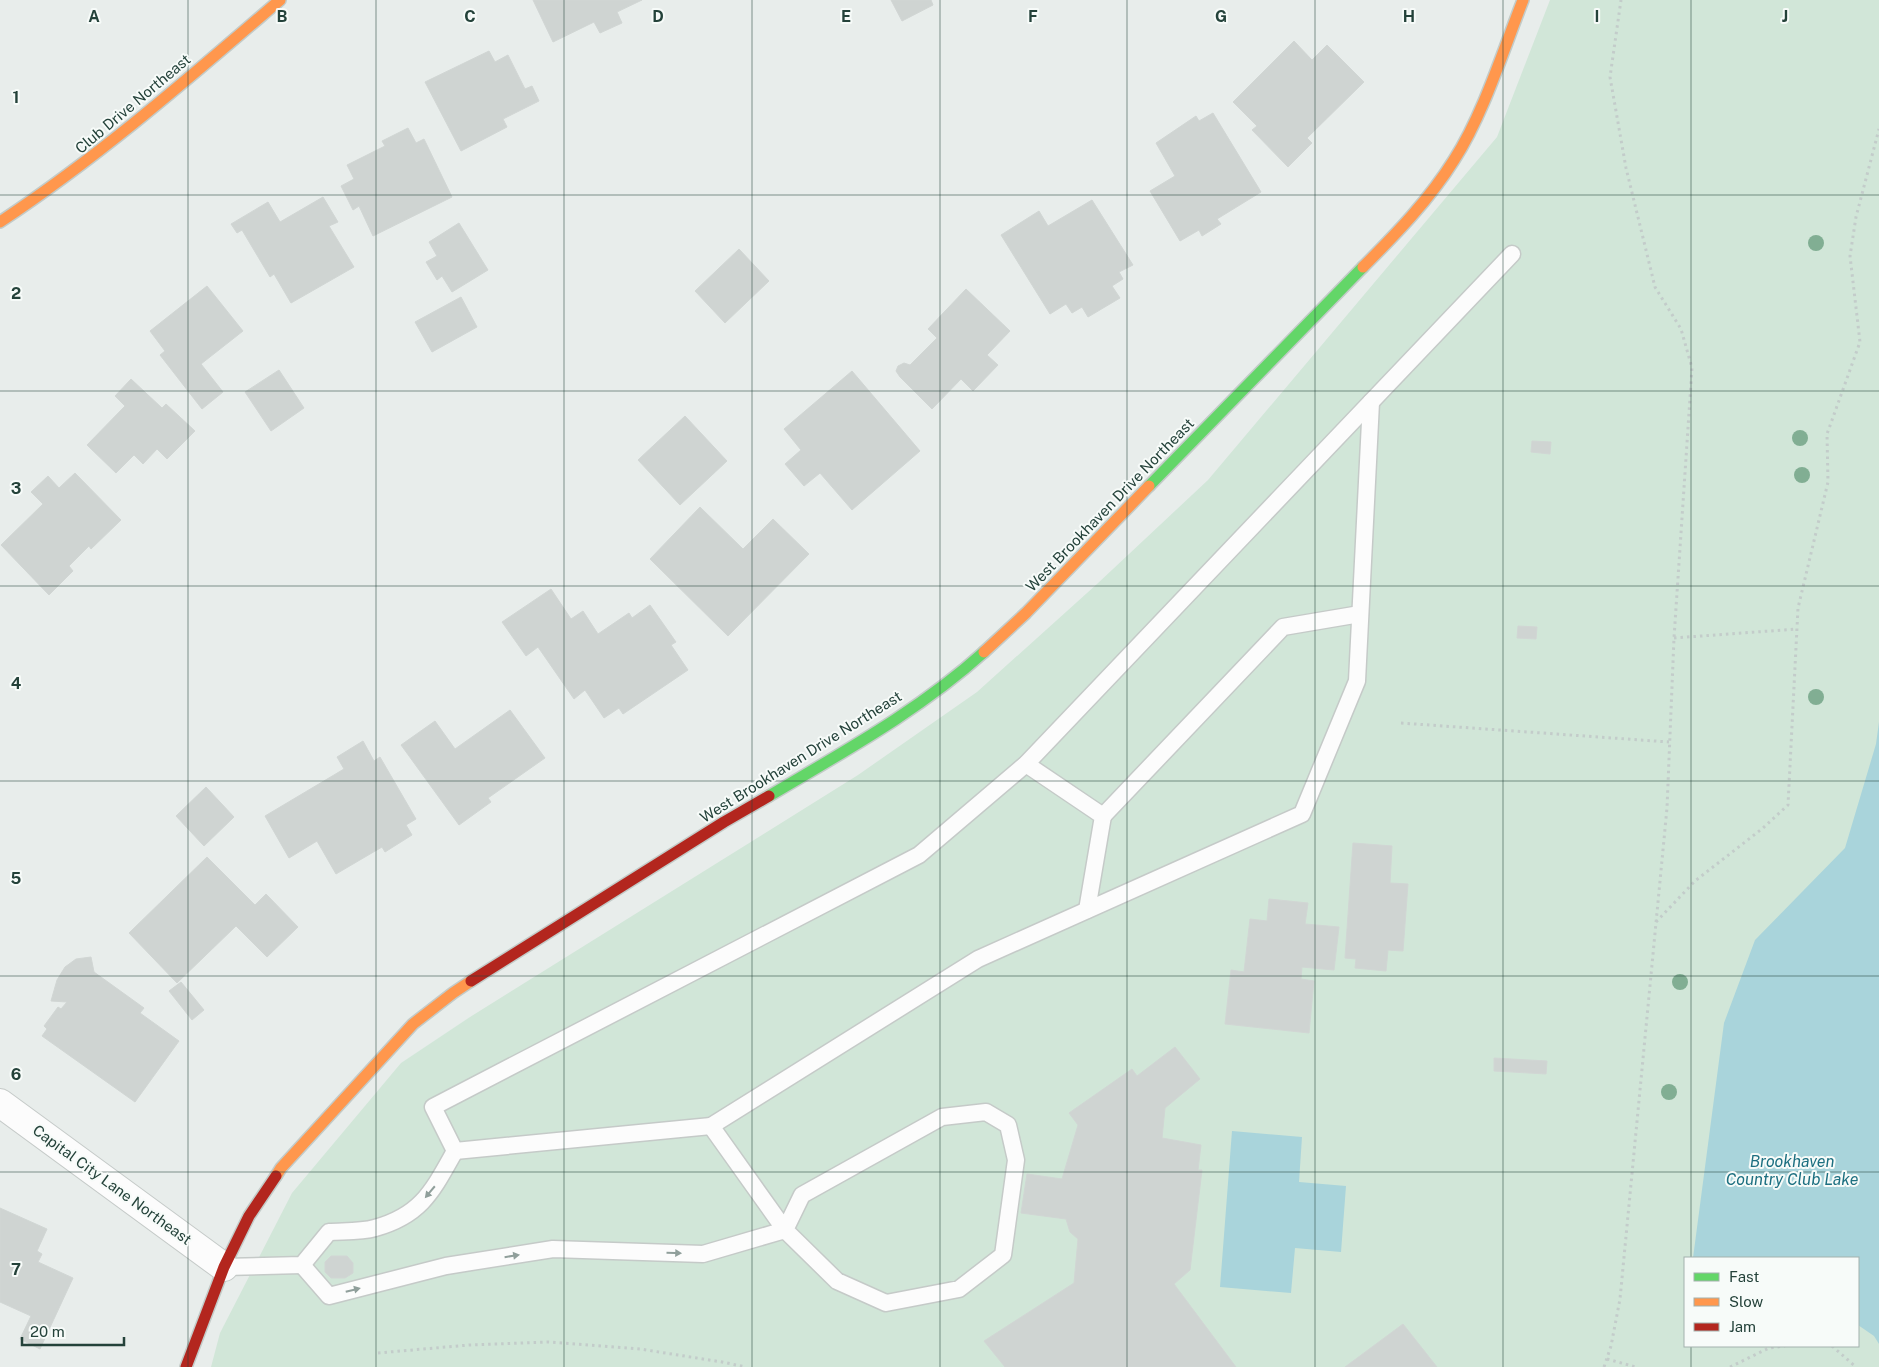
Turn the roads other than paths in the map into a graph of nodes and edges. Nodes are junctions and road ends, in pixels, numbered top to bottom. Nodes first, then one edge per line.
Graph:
1 (280, 0) edge
2 (1523, 0) edge
3 (0, 222) edge
4 (1512, 254) dead end
5 (1371, 402) junction
6 (1360, 614) junction
7 (1026, 764) junction
8 (1103, 816) junction
9 (1087, 910) junction
10 (0, 1103) edge
11 (711, 1126) junction
12 (455, 1151) junction
13 (785, 1230) junction
14 (302, 1265) junction
15 (224, 1267) junction
16 (186, 1367) edge

1 - 3 street, Club Drive Northeast
2 - 15 street, West Brookhaven Drive Northeast
4 - 5 lane
5 - 6 lane
5 - 7 lane
6 - 8 lane
6 - 9 lane
7 - 8 lane
7 - 12 lane
8 - 9 lane
9 - 11 lane
10 - 15 street, Capital City Lane Northeast
11 - 12 lane
11 - 13 lane
12 -> 14 lane
13 - 13 lane
14 -> 13 lane
14 - 15 lane
15 - 16 street, West Brookhaven Drive Northeast

